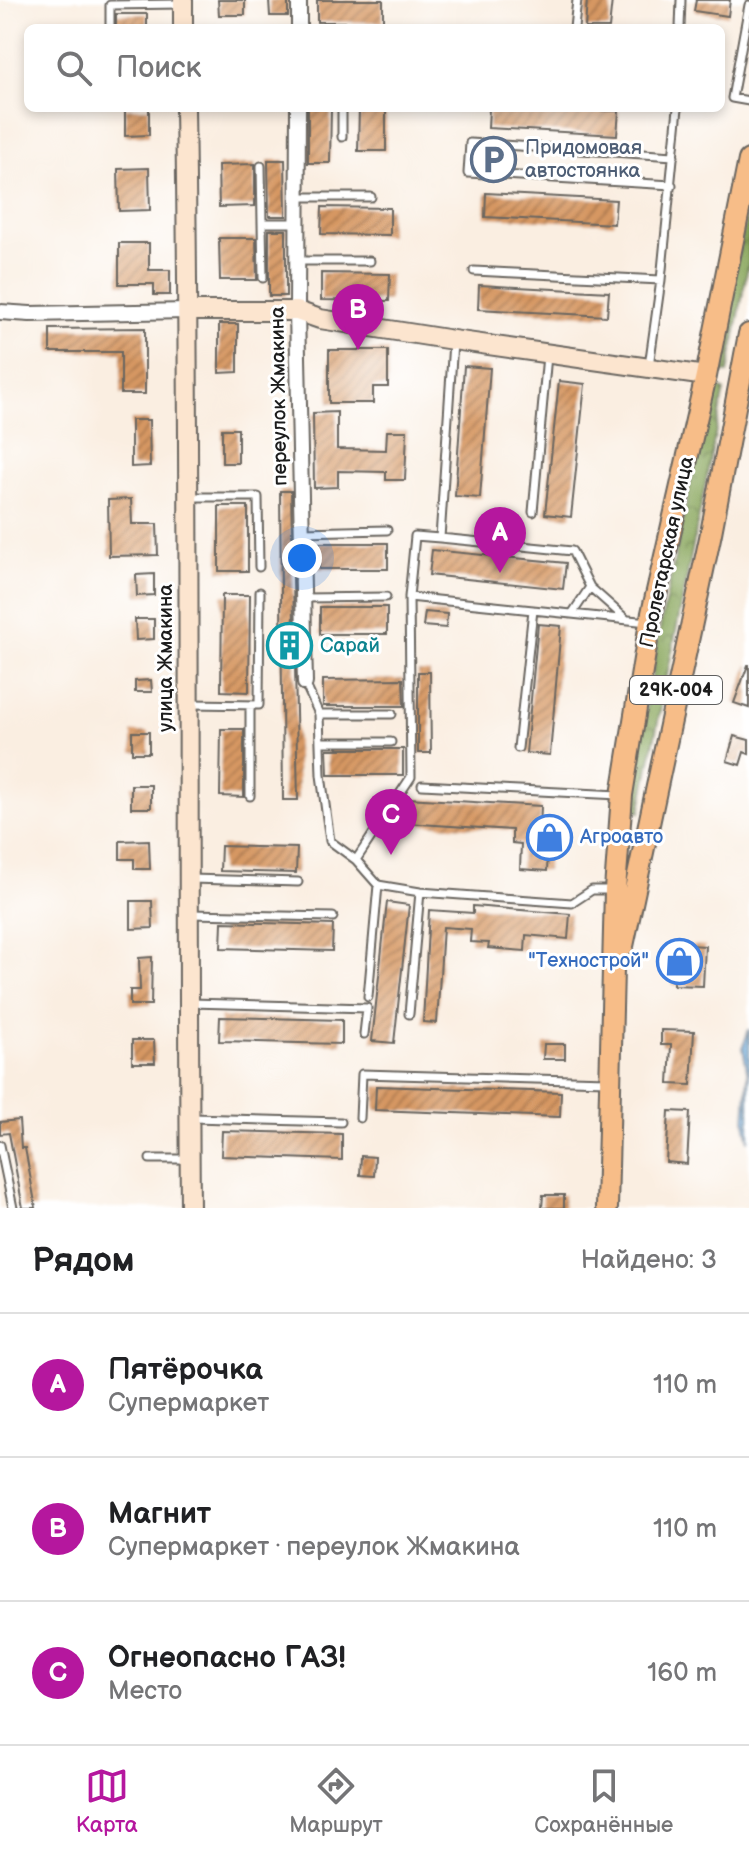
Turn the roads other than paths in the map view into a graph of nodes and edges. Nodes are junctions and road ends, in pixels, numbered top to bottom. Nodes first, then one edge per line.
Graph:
1 (299, 0) edge
2 (577, 0) edge
3 (681, 0) edge
4 (183, 2) edge
5 (749, 5) edge
6 (110, 24) edge
7 (183, 24) edge
8 (299, 24) edge
9 (574, 24) edge
10 (680, 24) edge
11 (749, 101) edge
12 (185, 112) edge
13 (298, 112) edge
14 (342, 112) edge
15 (678, 112) edge
16 (342, 137) dead end
17 (674, 156) junction
18 (749, 160) edge
19 (261, 166) dead end
20 (672, 185) junction
21 (298, 197) junction
22 (371, 197) dead end
23 (262, 223) junction
24 (298, 223) junction
25 (297, 261) junction
26 (370, 261) dead end
27 (474, 271) dead end
28 (263, 278) dead end
29 (661, 280) junction
30 (188, 311) junction
31 (297, 311) junction
32 (0, 312) edge
33 (749, 334) edge
34 (453, 340) junction
35 (548, 354) junction
36 (648, 368) junction
37 (706, 376) junction
38 (740, 384) junction
39 (187, 497) junction
40 (533, 512) dead end
41 (387, 530) dead end
42 (302, 532) junction
43 (440, 538) junction
44 (259, 567) dead end
45 (590, 587) junction
46 (260, 592) dead end
47 (386, 597) dead end
48 (409, 597) junction
49 (304, 598) junction
50 (533, 610) junction
51 (572, 614) junction
52 (626, 619) junction
53 (650, 622) junction
54 (305, 683) joint
55 (189, 704) junction
56 (250, 705) junction
57 (319, 714) junction
58 (392, 714) dead end
59 (320, 742) junction
60 (391, 742) dead end
61 (518, 748) dead end
62 (422, 785) dead end
63 (622, 795) junction
64 (250, 796) dead end
65 (620, 820) junction
66 (647, 826) junction
67 (356, 860) junction
68 (187, 879) junction
69 (298, 882) dead end
70 (378, 885) junction
71 (615, 890) junction
72 (420, 892) junction
73 (188, 914) junction
74 (333, 917) dead end
75 (368, 997) dead end
76 (613, 997) junction
77 (189, 1003) junction
78 (409, 1014) dead end
79 (364, 1034) dead end
80 (609, 1081) junction
81 (190, 1118) junction
82 (360, 1118) dead end
83 (341, 1122) dead end
84 (0, 1145) edge
85 (150, 1159) dead end
86 (190, 1159) junction
87 (13, 1208) edge
88 (190, 1208) edge
89 (607, 1208) edge

1 - 8 street
2 - 9 lane
3 - 10 lane
4 - 6 lane
4 - 7 street
5 - 11 lane
12 - 30 street, улица Жмакина
13 - 21 street, переулок Жмакина
14 - 16 lane
15 - 17 lane
17 - 20 lane
17 - 20 lane
18 - 37 main road, Пролетарская улица
19 - 23 lane
20 - 29 lane
21 - 22 lane
21 - 24 street, переулок Жмакина
23 - 24 lane
23 - 28 lane
24 - 25 street, переулок Жмакина
25 - 26 lane
25 - 31 street, переулок Жмакина
27 - 29 lane
29 - 36 lane
30 - 31 street
30 - 32 street
30 - 39 street, улица Жмакина
31 - 34 street
31 - 42 street, переулок Жмакина
33 - 38 main road, Пролетарская улица / 29К-004
34 - 35 street
34 - 43 lane
35 - 36 street
35 - 40 lane
36 - 37 street
37 - 38 main road
37 - 53 main road, Пролетарская улица
38 - 66 main road, Пролетарская улица / 29К-004
39 - 44 lane
39 - 55 street, улица Жмакина
41 - 42 lane
42 - 49 street, переулок Жмакина
43 - 45 lane
43 - 48 lane
45 - 51 lane
45 - 52 lane
46 - 56 lane
47 - 49 lane
48 - 50 lane
48 - 67 lane
49 - 54 street, переулок Жмакина
50 - 51 lane
50 - 61 lane
51 - 52 lane
52 - 53 lane
53 - 63 main road, Пролетарская улица
54 - 57 lane
55 - 56 lane
55 - 68 street, улица Жмакина
56 - 64 lane
57 - 58 lane
57 - 59 lane
59 - 60 lane
59 - 67 lane
62 - 63 lane
63 - 65 main road, Пролетарская улица
65 - 66 main road
65 - 71 main road, Пролетарская улица
66 - 76 main road, Пролетарская улица / 29К-004
67 - 70 lane
68 - 69 lane
68 - 73 street, улица Жмакина
70 - 72 lane
70 - 75 lane
71 - 72 lane
71 - 76 main road, Пролетарская улица
72 - 78 lane
73 - 74 lane
73 - 77 street, улица Жмакина
76 - 80 main road, Пролетарская улица / 29К-004
77 - 79 lane
77 - 81 street, улица Жмакина
80 - 82 lane
80 - 89 main road, Пролетарская улица / 29К-004
81 - 83 lane
81 - 86 street, улица Жмакина
84 - 87 lane
85 - 86 lane
86 - 88 street, улица Жмакина

